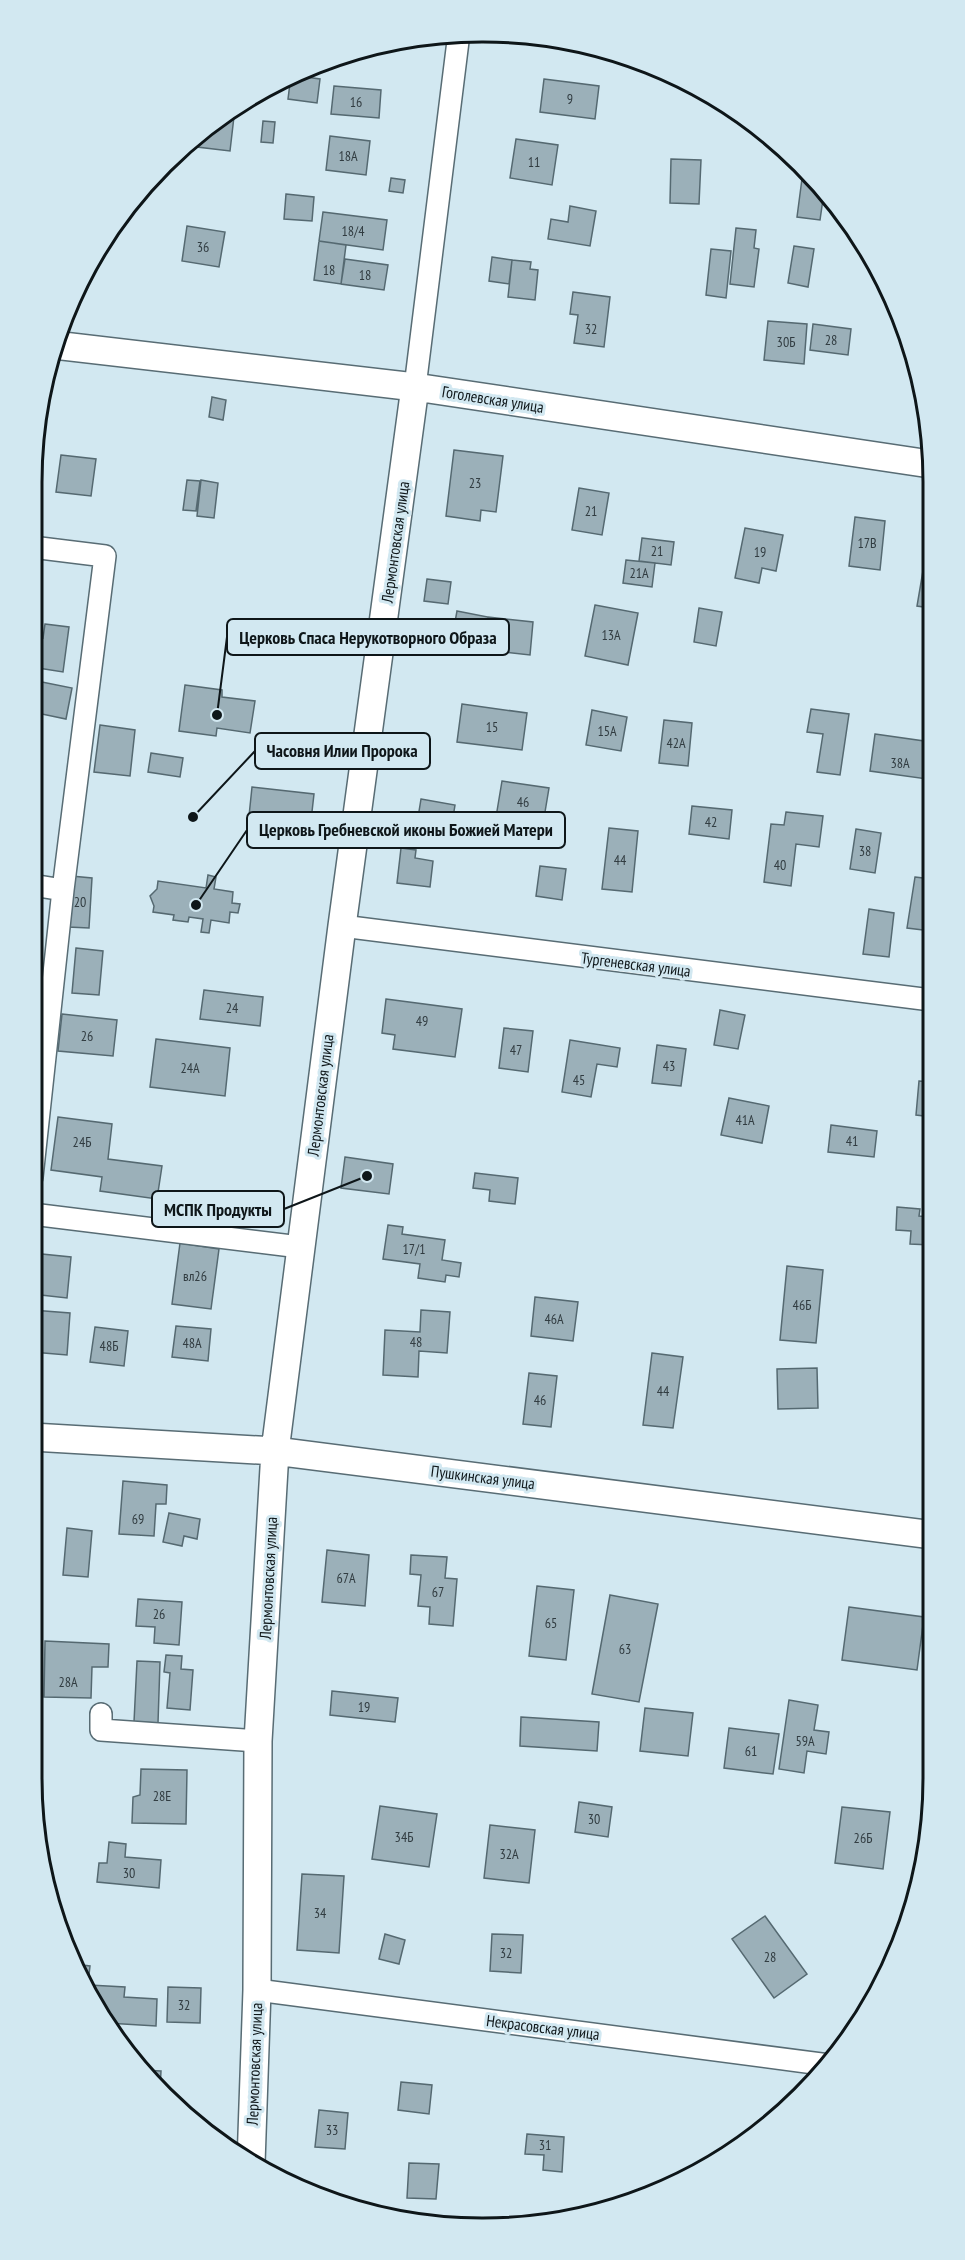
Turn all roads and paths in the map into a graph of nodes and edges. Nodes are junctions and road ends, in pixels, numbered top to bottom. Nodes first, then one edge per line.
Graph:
1 (458, 43) edge
2 (63, 346) edge
3 (415, 387) junction
4 (922, 463) edge
5 (42, 548) edge
6 (42, 887) edge
7 (63, 890) junction
8 (342, 926) junction
9 (923, 999) edge
10 (42, 1084) edge
11 (42, 1215) edge
12 (300, 1247) junction
13 (42, 1438) edge
14 (275, 1451) junction
15 (923, 1534) edge
16 (101, 1714) dead end
17 (258, 1740) junction
18 (257, 1990) junction
19 (818, 2064) edge
20 (251, 2152) edge

1 - 3 street, Лермонтовская улица
2 - 3 street, Гоголевская улица
3 - 4 street, Гоголевская улица
3 - 8 street, Лермонтовская улица
5 - 7 street
6 - 7 street
7 - 10 street
8 - 9 street, Тургеневская улица
8 - 12 street, Лермонтовская улица
11 - 12 street
12 - 14 street, Лермонтовская улица
13 - 14 street, Пушкинская улица
14 - 15 street, Пушкинская улица
14 - 17 street, Лермонтовская улица
16 - 17 street
17 - 18 street, Лермонтовская улица
18 - 19 street, Некрасовская улица
18 - 20 street, Лермонтовская улица

